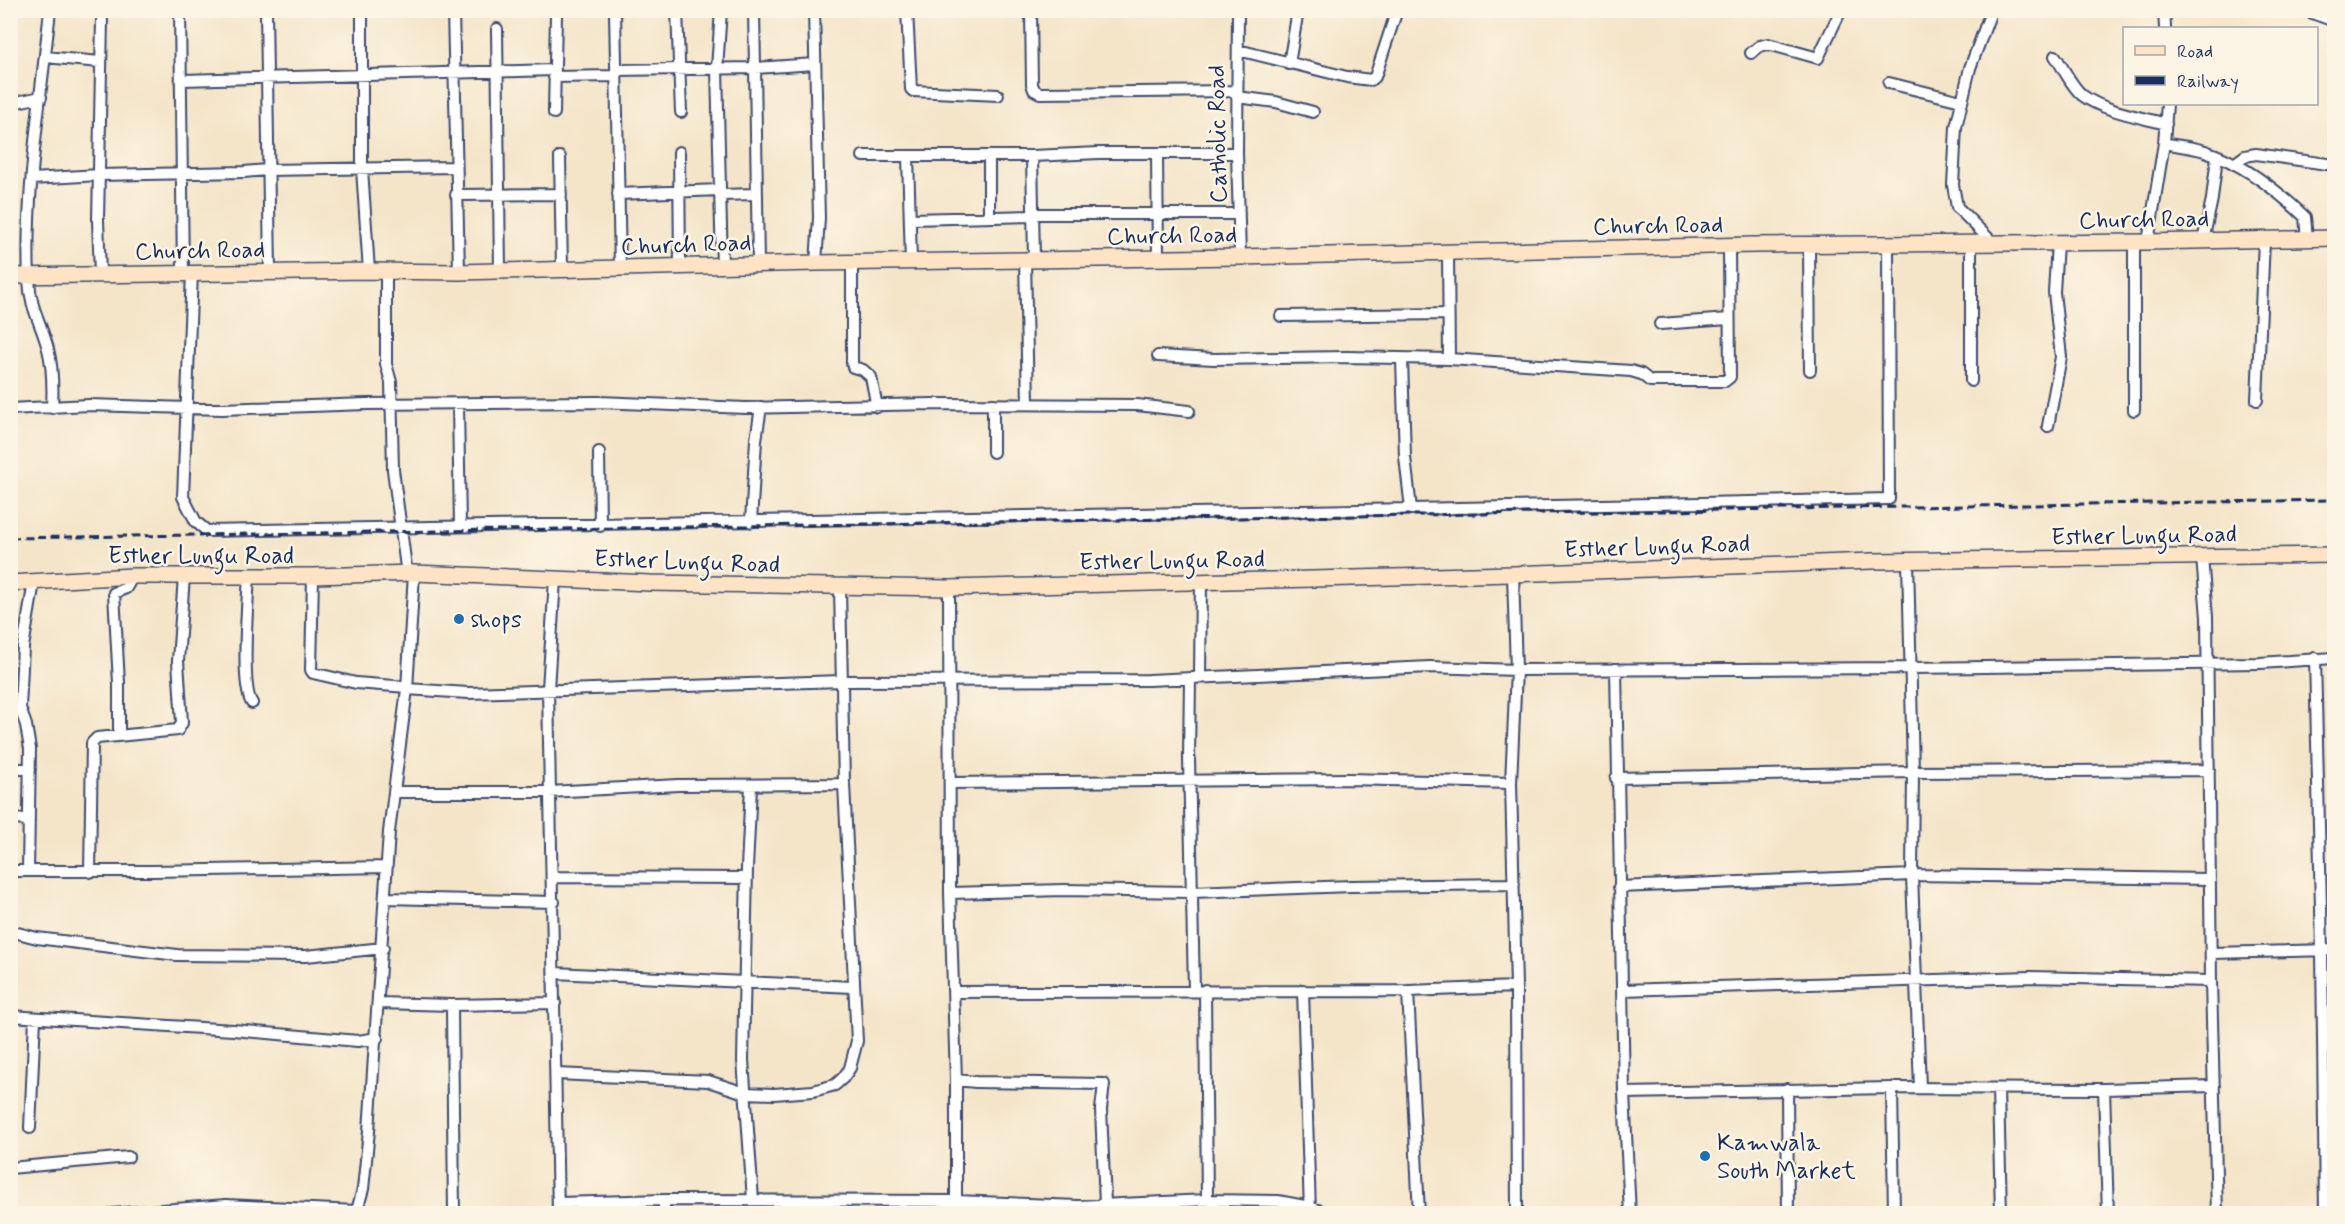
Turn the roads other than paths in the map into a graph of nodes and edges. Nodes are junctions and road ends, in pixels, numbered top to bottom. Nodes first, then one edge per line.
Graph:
1 (50, 10) edge
2 (180, 10) edge
3 (266, 10) edge
4 (362, 10) edge
5 (453, 10) edge
6 (554, 10) edge
7 (677, 10) edge
8 (721, 10) edge
9 (754, 10) edge
10 (814, 10) edge
11 (907, 10) edge
12 (1031, 10) edge
13 (1238, 10) edge
14 (1298, 10) edge
15 (1397, 10) edge
16 (1841, 10) edge
17 (2164, 10) edge
18 (2304, 10) edge
19 (615, 12) edge
20 (1989, 17) dead end
21 (102, 20) dead end
22 (2334, 21) edge
23 (2165, 27) edge
24 (497, 29) dead end
25 (1238, 50) junction
26 (1751, 53) dead end
27 (2055, 56) dead end
28 (45, 57) junction
29 (100, 62) junction
30 (815, 64) junction
31 (1289, 64) junction
32 (755, 68) junction
33 (679, 69) junction
34 (717, 69) junction
35 (496, 71) junction
36 (453, 72) junction
37 (616, 73) junction
38 (554, 74) junction
39 (361, 75) junction
40 (268, 78) junction
41 (182, 80) junction
42 (1889, 83) dead end
43 (1237, 94) junction
44 (998, 95) dead end
45 (41, 97) junction
46 (1961, 101) junction
47 (2167, 105) edge
48 (10, 106) edge
49 (681, 112) dead end
50 (1313, 112) dead end
51 (554, 113) dead end
52 (2166, 124) junction
53 (2164, 143) junction
54 (679, 152) dead end
55 (1157, 153) junction
56 (1238, 153) junction
57 (560, 156) dead end
58 (862, 156) dead end
59 (908, 156) junction
60 (1032, 156) junction
61 (2217, 156) junction
62 (989, 157) junction
63 (2234, 164) junction
64 (2334, 165) edge
65 (456, 167) junction
66 (362, 168) junction
67 (267, 170) junction
68 (182, 173) junction
69 (99, 175) junction
70 (32, 179) junction
71 (680, 192) junction
72 (720, 193) junction
73 (561, 194) junction
74 (618, 194) junction
75 (757, 194) junction
76 (456, 195) junction
77 (499, 195) junction
78 (1159, 214) junction
79 (1239, 214) junction
80 (1033, 215) junction
81 (989, 217) junction
82 (910, 219) junction
83 (2334, 238) edge
84 (2307, 239) junction
85 (2264, 240) junction
86 (2203, 241) junction
87 (2141, 242) junction
88 (1971, 243) junction
89 (1994, 243) junction
90 (2057, 243) junction
91 (1809, 244) junction
92 (1887, 244) junction
93 (1729, 246) junction
94 (1448, 252) junction
95 (1240, 257) junction
96 (1158, 258) junction
97 (1029, 259) junction
98 (852, 262) junction
99 (911, 262) junction
100 (816, 263) junction
101 (758, 264) junction
102 (722, 266) junction
103 (680, 267) junction
104 (620, 268) junction
105 (562, 269) junction
106 (369, 271) junction
107 (386, 271) junction
108 (500, 271) junction
109 (270, 272) junction
110 (459, 272) junction
111 (188, 273) junction
112 (100, 274) junction
113 (10, 276) edge
114 (29, 276) junction
115 (1448, 314) junction
116 (1281, 316) dead end
117 (1729, 320) junction
118 (1660, 324) dead end
119 (1158, 356) dead end
120 (1402, 359) junction
121 (1449, 359) junction
122 (1810, 370) dead end
123 (1971, 381) dead end
124 (2257, 400) dead end
125 (391, 404) junction
126 (993, 404) junction
127 (1028, 404) junction
128 (458, 405) junction
129 (877, 406) junction
130 (761, 407) junction
131 (52, 408) junction
132 (10, 409) edge
133 (186, 409) junction
134 (2134, 410) dead end
135 (1189, 411) dead end
136 (2048, 426) dead end
137 (599, 452) dead end
138 (993, 452) dead end
139 (1411, 508) junction
140 (751, 522) junction
141 (460, 526) junction
142 (600, 526) junction
143 (402, 528) junction
144 (2334, 555) edge
145 (2202, 557) junction
146 (1908, 561) junction
147 (414, 573) junction
148 (1513, 573) junction
149 (249, 575) junction
150 (133, 576) junction
151 (184, 576) junction
152 (313, 576) junction
153 (555, 579) junction
154 (34, 582) junction
155 (1201, 582) junction
156 (10, 583) edge
157 (840, 588) junction
158 (949, 588) junction
159 (2315, 658) junction
160 (2334, 658) edge
161 (2207, 663) junction
162 (1911, 668) junction
163 (1616, 669) junction
164 (1516, 670) junction
165 (1195, 677) junction
166 (950, 680) junction
167 (842, 681) junction
168 (407, 688) junction
169 (548, 689) junction
170 (252, 703) dead end
171 (119, 735) junction
172 (10, 769) edge
173 (30, 769) junction
174 (2209, 770) junction
175 (1913, 772) junction
176 (1616, 778) junction
177 (1190, 782) junction
178 (950, 783) junction
179 (1511, 783) junction
180 (844, 784) junction
181 (751, 786) junction
182 (394, 792) junction
183 (549, 792) junction
184 (10, 819) edge
185 (29, 820) junction
186 (387, 867) junction
187 (10, 871) edge
188 (28, 871) junction
189 (90, 872) junction
190 (1912, 875) junction
191 (553, 877) junction
192 (747, 878) junction
193 (2210, 879) junction
194 (1514, 884) junction
195 (1619, 886) junction
196 (1192, 892) junction
197 (950, 893) junction
198 (385, 897) junction
199 (554, 902) junction
200 (10, 931) edge
201 (383, 948) junction
202 (2322, 950) junction
203 (2334, 950) edge
204 (2211, 953) junction
205 (554, 973) junction
206 (2211, 981) junction
207 (745, 982) junction
208 (1915, 982) junction
209 (853, 987) junction
210 (1516, 987) junction
211 (1199, 990) junction
212 (1303, 990) junction
213 (1623, 990) junction
214 (1408, 991) junction
215 (954, 992) junction
216 (378, 1003) junction
217 (555, 1003) junction
218 (452, 1005) junction
219 (10, 1016) edge
220 (35, 1018) junction
221 (377, 1038) junction
222 (557, 1074) junction
223 (956, 1080) junction
224 (2214, 1086) junction
225 (1893, 1088) junction
226 (1920, 1088) junction
227 (1787, 1089) junction
228 (1998, 1089) junction
229 (2104, 1089) junction
230 (745, 1093) junction
231 (1624, 1093) junction
232 (30, 1128) dead end
233 (129, 1156) dead end
234 (10, 1168) edge
235 (664, 1200) junction
236 (753, 1200) junction
237 (1207, 1200) junction
238 (956, 1201) junction
239 (1106, 1204) junction
240 (559, 1208) edge
241 (878, 1208) edge
242 (1310, 1210) edge
243 (356, 1212) edge
244 (112, 1214) edge
245 (454, 1214) edge
246 (664, 1214) edge
247 (1329, 1214) edge
248 (1419, 1214) edge
249 (1516, 1214) edge
250 (1630, 1214) edge
251 (1788, 1214) edge
252 (1894, 1214) edge
253 (2001, 1214) edge
254 (2108, 1214) edge
255 (2217, 1214) edge
256 (2325, 1214) edge

1 - 28 street
2 - 41 street
3 - 40 street
4 - 39 street
5 - 36 street
6 - 38 street
7 - 33 street
8 - 34 street
9 - 32 street
10 - 30 street
11 - 44 street
12 - 43 street
13 - 25 street, Catholic Road
14 - 31 street
15 - 31 street
16 - 26 street
17 - 23 street
18 - 22 street
19 - 37 street
20 - 46 street
21 - 29 street
24 - 35 street
25 - 31 street
25 - 43 street, Catholic Road
27 - 52 street
28 - 29 street
28 - 45 street
29 - 69 street
30 - 32 street
30 - 100 street
32 - 34 street
32 - 75 street
33 - 34 street
33 - 37 street
33 - 49 street
34 - 72 street
35 - 36 street
35 - 38 street
35 - 77 street
36 - 39 street
36 - 65 street
37 - 38 street
37 - 74 street
38 - 51 street
39 - 40 street
39 - 66 street
40 - 41 street
40 - 67 street
41 - 68 street
42 - 46 street
43 - 50 street
43 - 56 street, Catholic Road
45 - 48 street
45 - 70 street
46 - 89 street
47 - 52 street
52 - 53 street
53 - 61 street
53 - 87 street
54 - 71 street
55 - 56 street
55 - 60 street
55 - 78 street
56 - 79 street, Catholic Road
57 - 73 street
58 - 59 street
59 - 62 street
59 - 82 street
60 - 62 street
60 - 80 street
61 - 63 street
61 - 86 street
62 - 81 street
63 - 64 street
63 - 84 street
65 - 66 street
65 - 76 street
66 - 67 street
66 - 106 street
67 - 68 street
67 - 109 street
68 - 69 street
68 - 111 street
69 - 70 street
69 - 112 street
70 - 114 street
71 - 72 street
71 - 74 street
71 - 103 street
72 - 75 street
72 - 102 street
73 - 77 street
73 - 105 street
74 - 104 street
75 - 101 street
76 - 77 street
76 - 110 street
77 - 108 street
78 - 79 street
78 - 80 street
78 - 96 street
79 - 95 street, Catholic Road
80 - 81 street
80 - 97 street
81 - 82 street
82 - 99 street
83 - 84 street, Church Road
84 - 85 street, Church Road
85 - 86 street, Church Road
85 - 124 street
86 - 87 street, Church Road
87 - 90 street, Church Road
87 - 134 street
88 - 89 street, Church Road
88 - 92 street, Church Road
88 - 123 street
89 - 90 street, Church Road
90 - 136 street
91 - 92 street, Church Road
91 - 93 street, Church Road
91 - 122 street
92 - 139 street
93 - 94 street, Church Road
93 - 117 street
94 - 95 street, Church Road
94 - 115 street
95 - 96 street, Church Road
96 - 97 street, Church Road
97 - 99 street, Church Road
97 - 127 street
98 - 99 street, Church Road
98 - 100 street, Church Road
98 - 129 street
100 - 101 street, Church Road
101 - 102 street, Church Road
102 - 103 street, Church Road
103 - 104 street, Church Road
104 - 105 street, Church Road
105 - 108 street, Church Road
106 - 107 street, Church Road
106 - 109 street, Church Road
107 - 110 street, Church Road
107 - 125 street
108 - 110 street, Church Road
109 - 111 street, Church Road
111 - 112 street, Church Road
111 - 133 street
112 - 114 street, Church Road
113 - 114 street, Church Road
114 - 131 street
115 - 116 street
115 - 121 street
117 - 118 street
117 - 121 street
119 - 120 street
120 - 121 street
120 - 139 street
125 - 128 street
125 - 133 street
125 - 143 street
126 - 127 street
126 - 129 street
126 - 138 street
127 - 135 street
128 - 130 street
128 - 141 street
129 - 130 street
130 - 140 street
131 - 132 street
131 - 133 street
133 - 143 street
137 - 142 street
139 - 140 street
140 - 142 street
141 - 142 street
141 - 143 street
143 - 147 street
144 - 145 street, Esther Lungu Road
145 - 146 street, Esther Lungu Road
145 - 161 street
146 - 148 street, Esther Lungu Road
146 - 162 street
147 - 152 street, Esther Lungu Road
147 - 153 street, Esther Lungu Road
147 - 168 street
148 - 155 street, Esther Lungu Road
148 - 164 street
149 - 151 street, Esther Lungu Road
149 - 152 street, Esther Lungu Road
149 - 170 street
150 - 151 street, Esther Lungu Road
150 - 154 street, Esther Lungu Road
150 - 171 street
151 - 171 street
152 - 168 street
153 - 157 street, Esther Lungu Road
153 - 169 street
154 - 156 street, Esther Lungu Road
154 - 173 street
155 - 158 street, Esther Lungu Road
155 - 165 street
157 - 158 street, Esther Lungu Road
157 - 167 street
158 - 166 street
159 - 160 street
159 - 161 street
159 - 202 street
161 - 162 street
161 - 174 street
162 - 163 street
162 - 175 street
163 - 164 street
163 - 176 street
164 - 165 street
164 - 179 street
165 - 166 street
165 - 177 street
166 - 167 street
166 - 178 street
167 - 169 street
167 - 180 street
168 - 169 street
168 - 182 street
169 - 183 street
171 - 189 street
172 - 173 street
173 - 185 street
174 - 175 street
174 - 193 street
175 - 176 street
175 - 190 street
176 - 195 street
177 - 178 street
177 - 179 street
177 - 196 street
178 - 197 street
179 - 194 street
180 - 181 street
180 - 209 street
181 - 183 street
181 - 192 street
182 - 183 street
182 - 186 street
183 - 191 street
184 - 185 street
185 - 188 street
186 - 189 street
186 - 198 street
187 - 188 street
188 - 189 street
190 - 193 street
190 - 195 street
190 - 208 street
191 - 192 street
191 - 199 street
192 - 207 street
193 - 204 street
194 - 196 street
194 - 210 street
195 - 213 street
196 - 197 street
196 - 211 street
197 - 215 street
198 - 199 street
198 - 201 street
199 - 205 street
200 - 201 street
201 - 216 street
202 - 203 street
202 - 204 street
202 - 256 street
204 - 206 street
205 - 207 street
205 - 217 street
206 - 208 street
206 - 224 street
207 - 209 street
207 - 230 street
208 - 213 street
208 - 226 street
209 - 230 street
210 - 214 street
210 - 249 street
211 - 212 street
211 - 215 street
211 - 237 street
212 - 214 street
212 - 242 street
213 - 231 street
214 - 248 street
215 - 223 street
216 - 218 street
216 - 221 street
217 - 218 street
217 - 222 street
218 - 245 street
219 - 220 street
220 - 221 street
220 - 232 street
221 - 243 street
222 - 230 street
222 - 240 street
223 - 238 street
223 - 239 street
224 - 229 street
224 - 255 street
225 - 226 street
225 - 227 street
225 - 252 street
226 - 228 street
227 - 231 street
227 - 251 street
228 - 229 street
228 - 253 street
229 - 254 street
230 - 236 street
231 - 250 street
233 - 234 street
235 - 236 street
235 - 240 street
235 - 246 street
236 - 241 street
237 - 239 street
237 - 242 street
238 - 239 street
238 - 241 street
242 - 247 street
243 - 244 street

